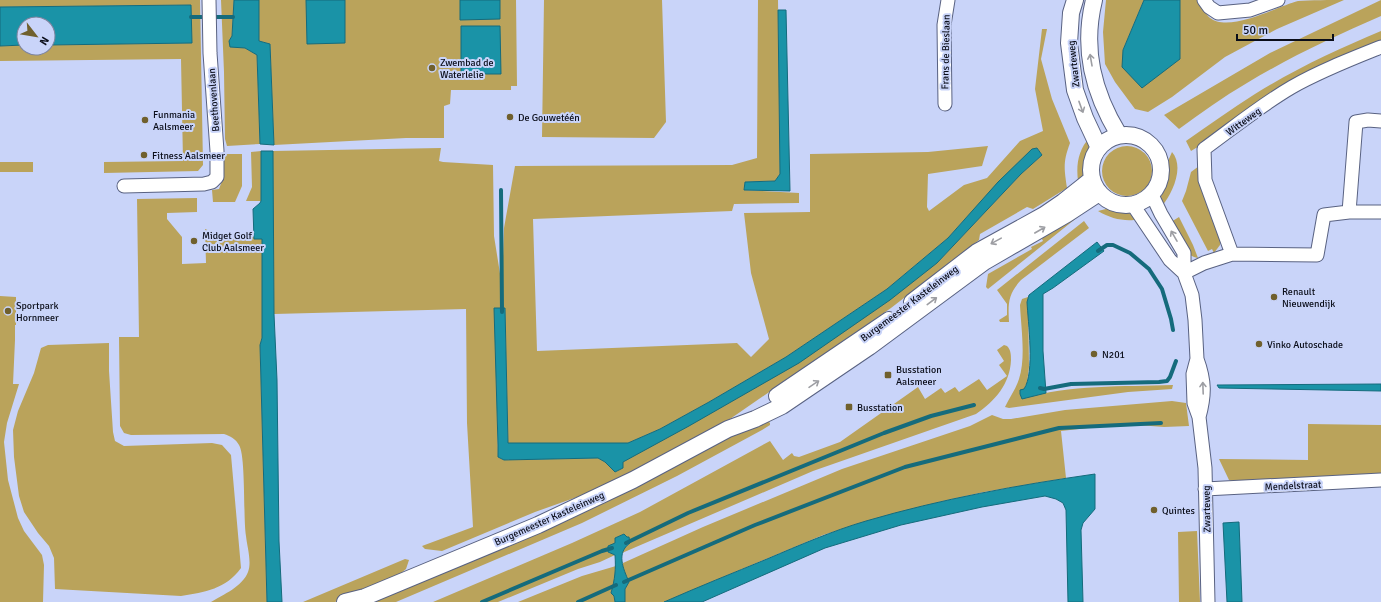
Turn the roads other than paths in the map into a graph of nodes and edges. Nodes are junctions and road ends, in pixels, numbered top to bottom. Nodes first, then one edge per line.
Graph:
1 (209, 0) edge
2 (948, 0) edge
3 (1075, 0) edge
4 (1094, 0) edge
5 (1204, 0) edge
6 (1278, 0) edge
7 (1381, 47) edge
8 (945, 104) dead end
9 (1381, 121) edge
10 (1119, 135) junction
11 (1099, 148) junction
12 (124, 186) dead end
13 (1096, 186) junction
14 (1152, 195) junction
15 (1133, 205) junction
16 (1349, 212) junction
17 (1381, 212) edge
18 (1232, 254) junction
19 (1184, 273) junction
20 (1381, 480) edge
21 (1205, 489) junction
22 (362, 600) edge
23 (345, 602) edge
24 (1208, 602) edge

1 - 12 street, Beethovenlaan
2 - 8 street, Frans de Bieslaan
3 -> 11 main road, Zwarteweg
10 -> 4 main road, Zwarteweg
5 - 6 street
7 - 18 street, Witteweg
9 - 16 street
10 - 11 main road
10 - 14 main road
11 - 13 main road
13 - 15 main road
13 - 22 main road, Burgemeester Kasteleinweg
14 - 15 main road
19 -> 14 street, Zwarteweg
15 - 19 street, Zwarteweg
16 - 17 street
16 - 18 street
18 - 19 street
19 - 21 street, Zwarteweg
20 - 21 street, Mendelstraat
21 - 24 street, Zwarteweg
22 - 23 main road, Burgemeester Kasteleinweg

